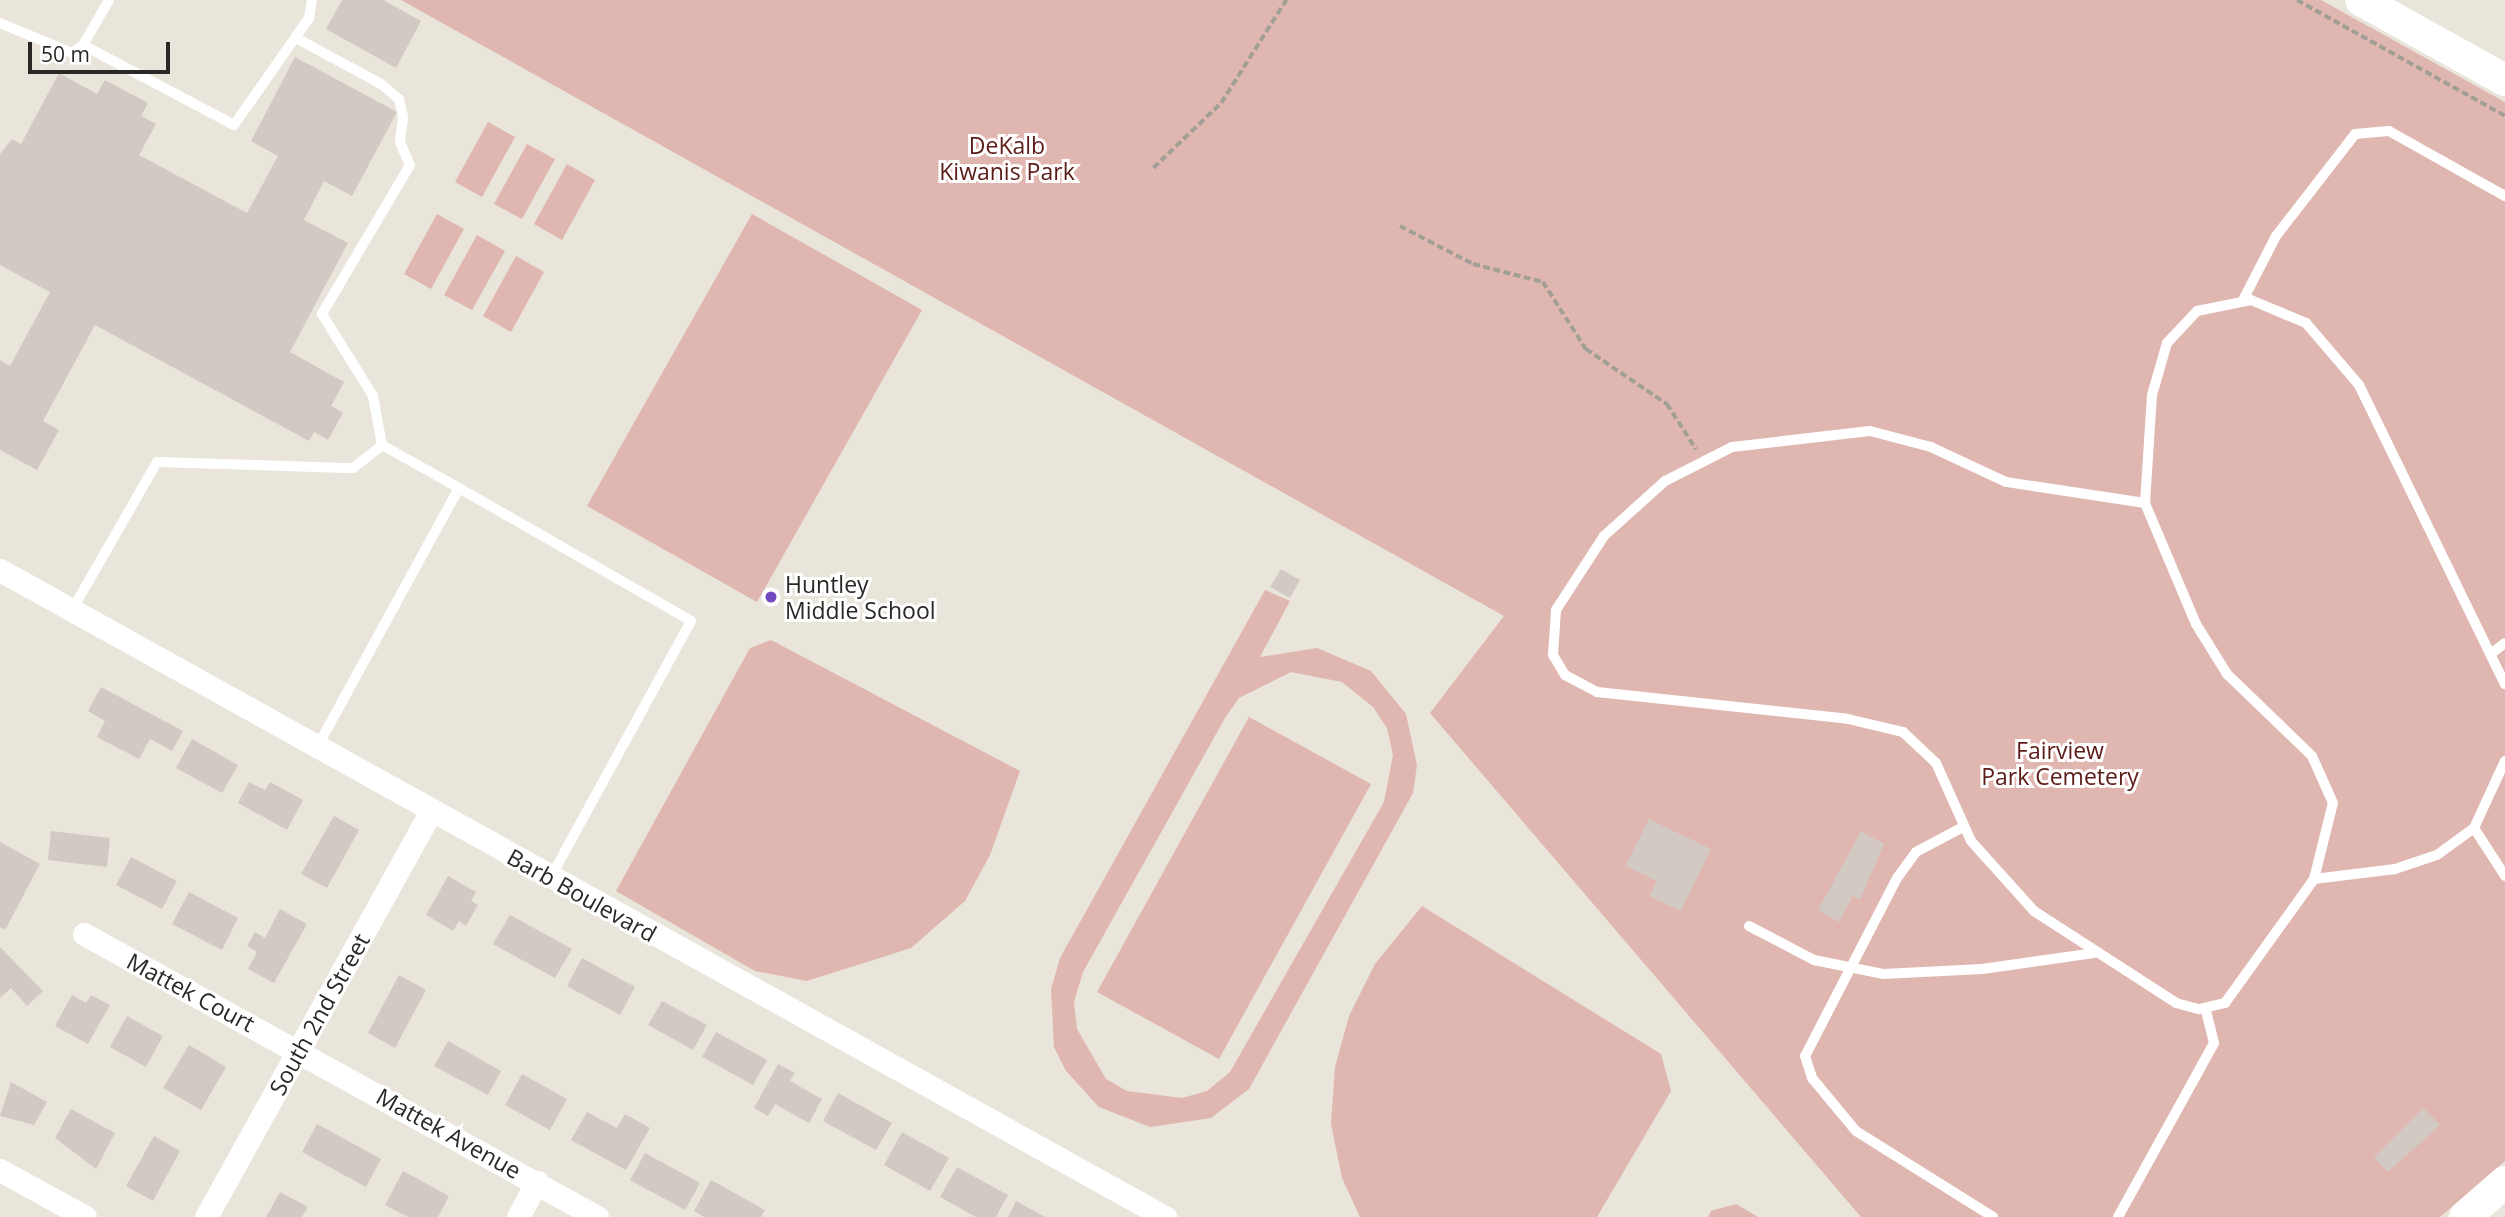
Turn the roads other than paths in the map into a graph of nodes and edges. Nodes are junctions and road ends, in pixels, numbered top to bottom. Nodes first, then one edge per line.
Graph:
1 (109, 0) edge
2 (312, 0) edge
3 (2361, 0) edge
4 (0, 23) edge
5 (296, 38) junction
6 (83, 45) junction
7 (2505, 79) edge
8 (2505, 195) edge
9 (2243, 300) junction
10 (382, 445) junction
11 (459, 488) junction
12 (2145, 503) junction
13 (0, 570) edge
14 (72, 611) junction
15 (2505, 643) edge
16 (2492, 653) junction
17 (2505, 684) edge
18 (317, 747) junction
19 (2505, 761) edge
20 (431, 811) junction
21 (1963, 827) junction
22 (2474, 828) junction
23 (2505, 876) edge
24 (551, 877) junction
25 (2314, 879) junction
26 (1749, 926) dead end
27 (84, 934) dead end
28 (2094, 953) junction
29 (1850, 969) junction
30 (2205, 1008) junction
31 (299, 1049) junction
32 (0, 1170) edge
33 (537, 1182) junction
34 (2505, 1182) edge
35 (1141, 1211) edge
36 (85, 1217) edge
37 (206, 1217) edge
38 (518, 1217) edge
39 (597, 1217) edge
40 (1165, 1217) edge
41 (1993, 1217) edge
42 (2118, 1217) edge
43 (2465, 1217) edge

1 - 6 lane
2 - 5 lane
3 - 7 street
4 - 6 lane
5 - 6 lane
5 - 10 lane
8 - 9 lane
9 - 12 lane
9 - 16 lane
10 - 11 lane
10 - 14 lane
11 - 18 lane
11 - 24 lane
12 - 21 lane
12 - 25 lane
13 - 14 street, Barb Boulevard
14 - 18 street, Barb Boulevard
15 - 16 lane
16 - 17 lane
18 - 20 street, Barb Boulevard
19 - 22 lane
20 - 24 street, Barb Boulevard
20 - 31 street, South 2nd Street
21 - 28 lane
21 - 29 lane
22 - 23 lane
22 - 25 lane
24 - 35 street, Barb Boulevard
25 - 30 lane
26 - 29 lane
27 - 31 street, Mattek Court
28 - 29 lane
28 - 30 lane
29 - 41 lane
30 - 42 lane
31 - 33 street, Mattek Avenue
31 - 37 street, South 2nd Street
32 - 36 street
33 - 38 street
33 - 39 street, Mattek Avenue
34 - 43 street
35 - 40 street, Barb Boulevard

